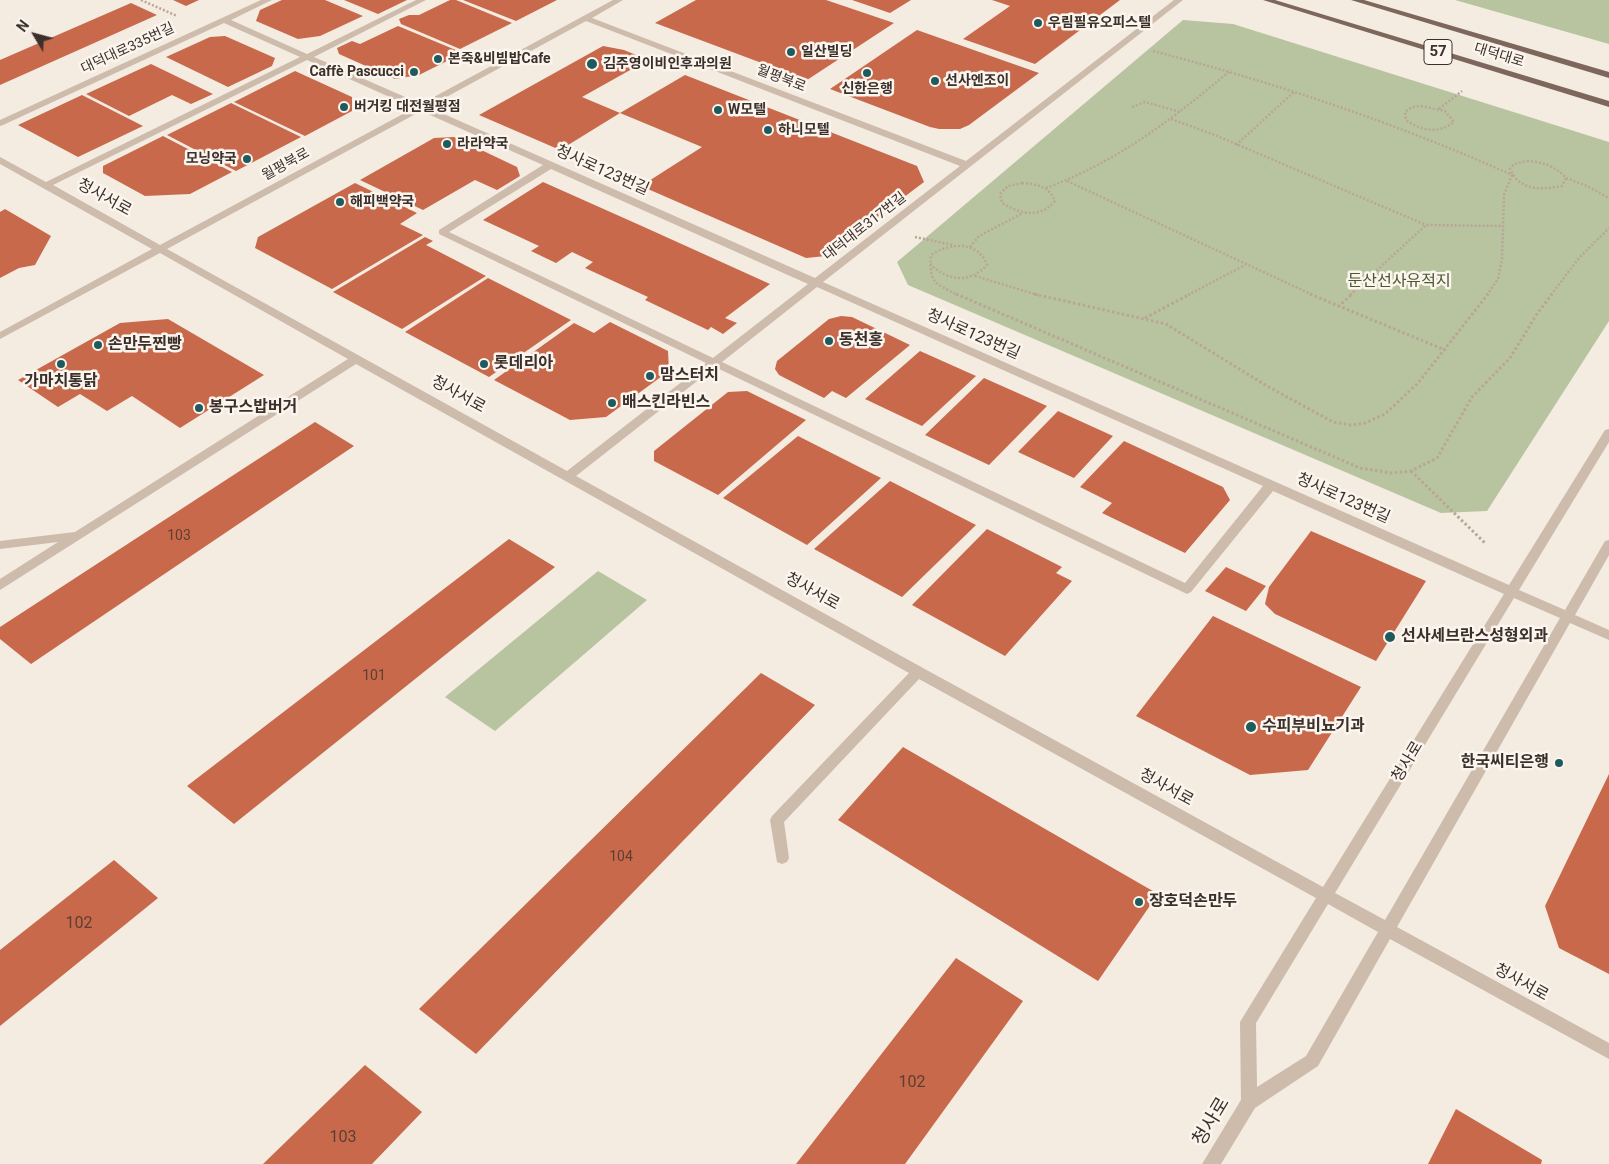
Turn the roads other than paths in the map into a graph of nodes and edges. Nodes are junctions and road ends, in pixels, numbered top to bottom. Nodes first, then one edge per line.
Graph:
1 (268, 0) edge
2 (422, 0) edge
3 (619, 0) edge
4 (1179, 0) edge
5 (1267, 0) edge
6 (1355, 0) edge
7 (585, 18) junction
8 (224, 20) junction
9 (306, 57) junction
10 (1609, 75) edge
11 (1609, 104) edge
12 (420, 108) junction
13 (0, 123) edge
14 (0, 160) edge
15 (550, 166) junction
16 (967, 166) junction
17 (46, 186) junction
18 (160, 250) junction
19 (815, 283) junction
20 (0, 336) edge
21 (356, 359) junction
22 (714, 362) junction
23 (1609, 433) edge
24 (568, 476) junction
25 (1271, 485) junction
26 (78, 536) junction
27 (1609, 544) edge
28 (0, 545) edge
29 (0, 585) edge
30 (1512, 592) junction
31 (1568, 617) junction
32 (1609, 635) edge
33 (918, 672) junction
34 (782, 858) dead end
35 (1326, 896) junction
36 (1388, 930) junction
37 (1609, 1051) edge
38 (1249, 1102) junction
39 (1211, 1164) edge

1 - 8 street, 대덕대로335번길
2 - 9 street
3 - 7 street, 월평북로
4 - 16 street, 대덕대로317번길
5 - 11 main road, 대덕대로 / 57
6 - 10 main road, 대덕대로 / 57
7 - 12 street, 월평북로
7 - 16 street, 월평북로
8 - 9 street, 청사로123번길
8 - 13 street, 대덕대로335번길
9 - 12 street, 청사로123번길
9 - 17 street
12 - 15 street, 청사로123번길
12 - 18 street, 월평북로
14 - 17 street, 청사서로
15 - 19 street, 청사로123번길
15 - 22 street
16 - 19 street, 대덕대로317번길
17 - 18 street, 청사서로
18 - 20 street, 월평북로
18 - 21 street, 청사서로
19 - 22 street, 대덕대로317번길
19 - 25 street, 청사로123번길
21 - 24 street, 청사서로
21 - 26 street
22 - 24 street, 대덕대로317번길
22 - 25 street
23 - 30 street, 청사로
24 - 33 street, 청사서로
25 - 30 street, 청사로123번길
26 - 28 street
26 - 29 street
27 - 31 street, 청사로
30 - 31 street, 청사로123번길
30 - 35 street, 청사로
31 - 32 street, 청사로123번길
31 - 36 street, 청사로
33 - 34 street
33 - 35 street, 청사서로
35 - 36 street, 청사서로
35 - 38 street, 청사로
36 - 37 street, 청사서로
36 - 38 street, 청사로
38 - 39 street, 청사로

